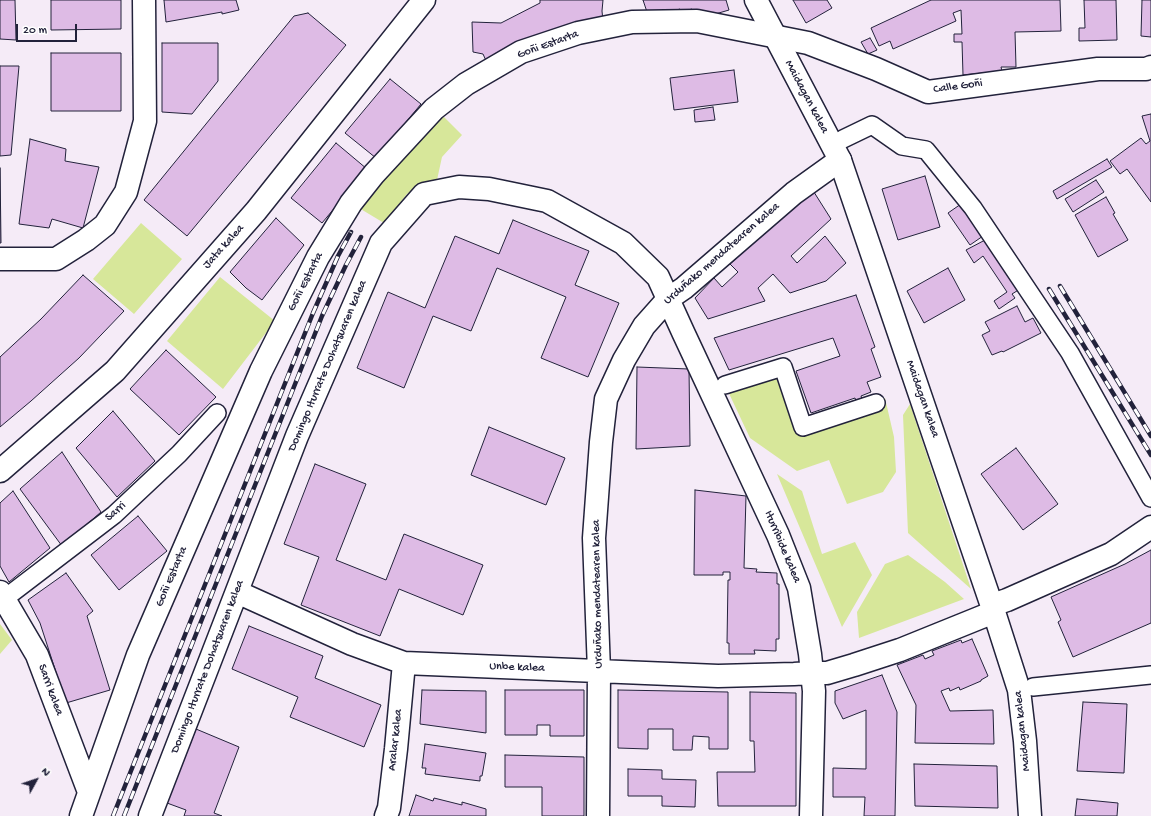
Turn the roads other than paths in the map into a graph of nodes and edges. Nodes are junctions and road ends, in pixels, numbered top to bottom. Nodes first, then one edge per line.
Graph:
1 (144, 0) edge
2 (424, 0) edge
3 (756, 0) edge
4 (775, 36) junction
5 (1151, 67) edge
6 (843, 139) dead end
7 (840, 160) junction
8 (0, 259) edge
9 (668, 298) junction
10 (725, 385) dead end
11 (876, 403) dead end
12 (217, 413) dead end
13 (0, 471) edge
14 (1151, 498) edge
15 (1151, 527) edge
16 (237, 592) junction
17 (2, 595) edge
18 (993, 609) junction
19 (404, 663) junction
20 (599, 671) junction
21 (811, 673) junction
22 (1151, 675) edge
23 (1034, 688) dead end
24 (89, 792) junction
25 (81, 816) edge
26 (150, 816) edge
27 (386, 816) edge
28 (598, 816) edge
29 (811, 816) edge
30 (1030, 816) edge

1 - 8 street
2 - 13 street, Jata kalea
3 - 4 street, Maidagan kalea
4 - 5 street, Calle Goñi
4 - 7 street, Maidagan kalea
4 - 24 street, Goñi Estarta
6 - 14 street
7 - 9 street, Urduñako mendatearen kalea
7 - 18 street, Maidagan kalea
9 - 16 street, Domingo Iturrate Dohatsuaren kalea
9 - 20 street, Urduñako mendatearen kalea
9 - 21 street, Iturribide kalea
10 - 11 street
12 - 17 street, Sarri
15 - 18 street, Unbe kalea
16 - 19 street, Unbe kalea
16 - 26 street, Domingo Iturrate Dohatsuaren kalea
17 - 24 street, Sarri kalea
18 - 21 street, Unbe kalea
18 - 30 street, Maidagan kalea
19 - 20 street, Unbe kalea
19 - 27 street, Aralar kalea
20 - 21 street, Unbe kalea
20 - 28 street, Urduñako mendatearen kalea
21 - 29 street, Iturribide kalea
22 - 23 street
24 - 25 street, Goñi Estarta

